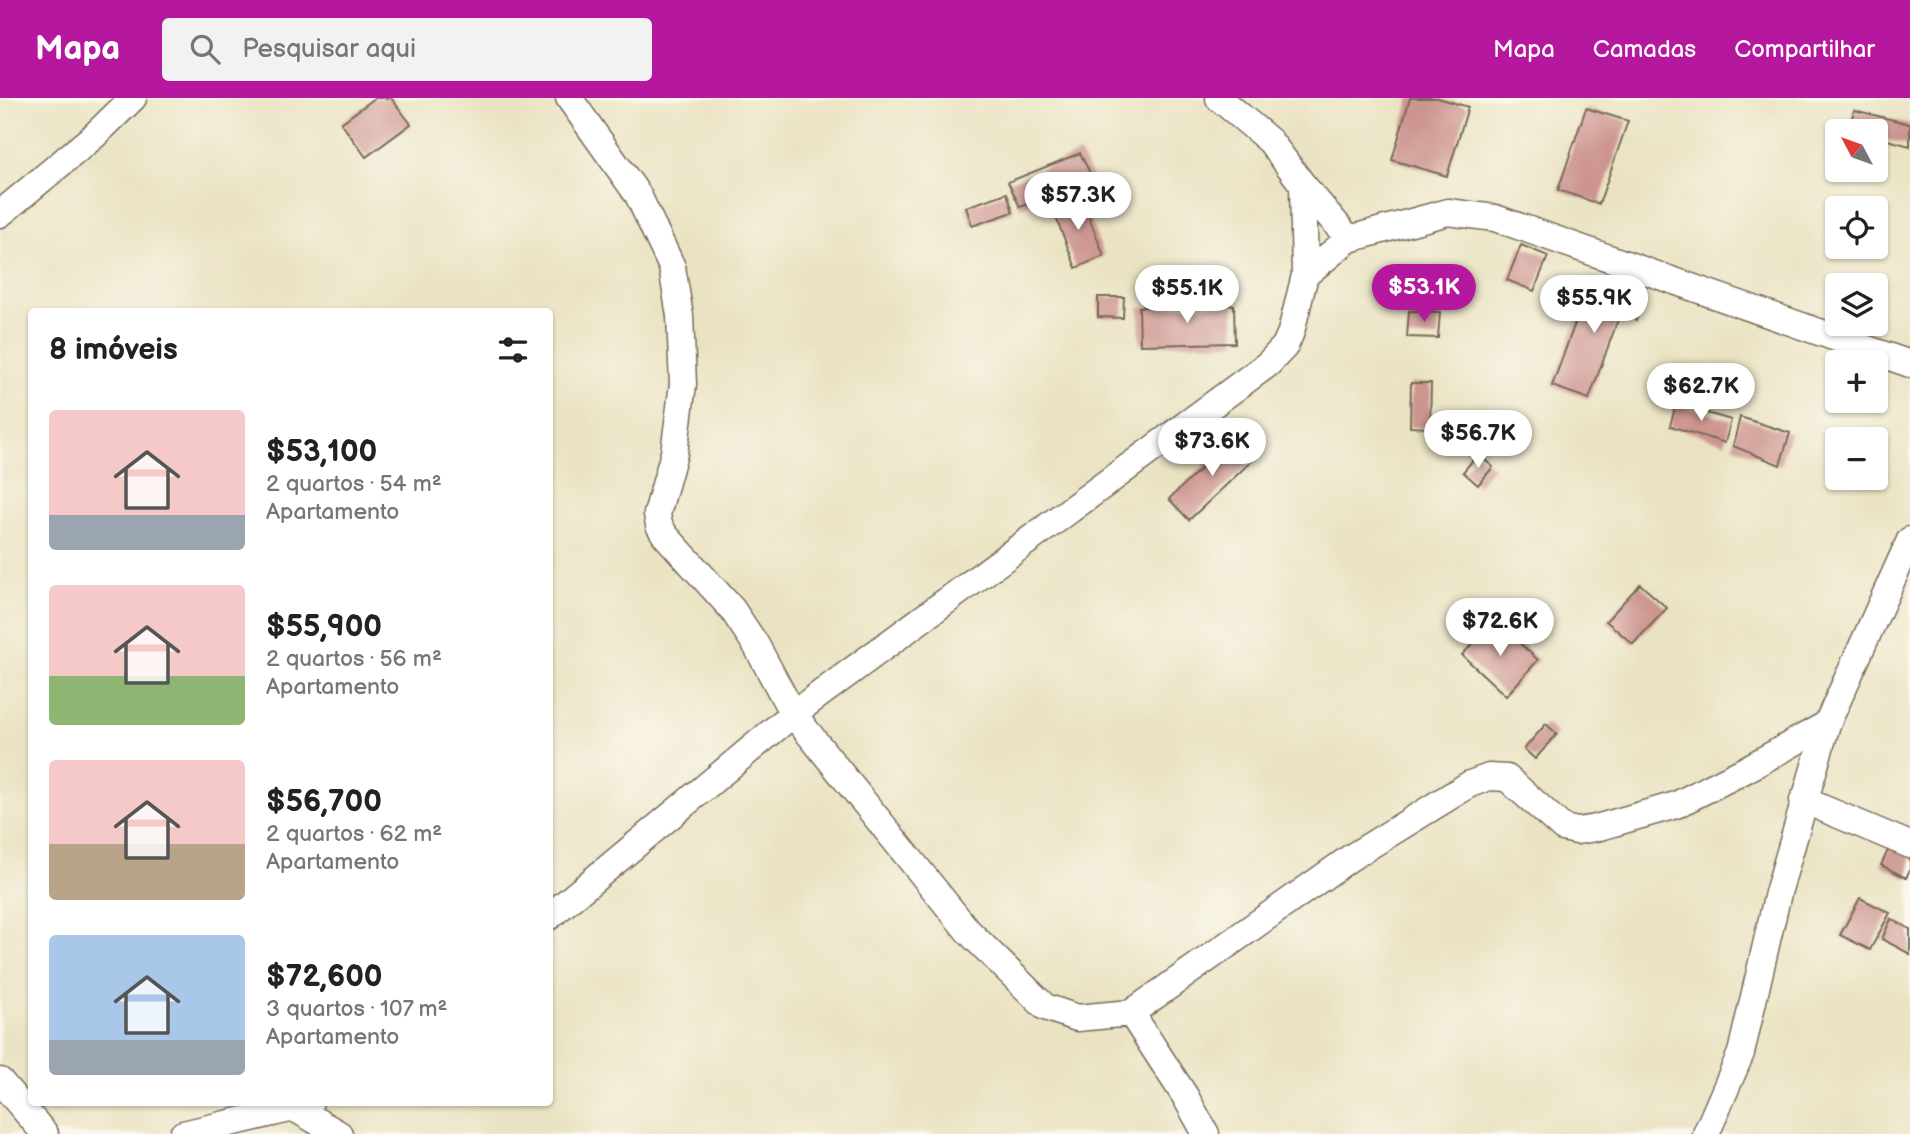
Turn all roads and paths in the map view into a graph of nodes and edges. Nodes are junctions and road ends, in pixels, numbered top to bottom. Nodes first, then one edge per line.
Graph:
1 (133, 98) edge
2 (569, 98) edge
3 (1219, 98) edge
4 (1303, 185) junction
5 (0, 214) edge
6 (1349, 239) junction
7 (1305, 275) junction
8 (1910, 364) edge
9 (1910, 540) edge
10 (793, 713) junction
11 (1826, 724) junction
12 (1803, 800) junction
13 (1910, 845) edge
14 (553, 913) edge
15 (1131, 1013) junction
16 (0, 1081) edge
17 (298, 1106) edge
18 (303, 1106) edge
19 (45, 1134) edge
20 (183, 1134) edge
21 (339, 1134) edge
22 (1206, 1134) edge
23 (1706, 1134) edge

1 - 5 street
2 - 10 street
3 - 4 street
4 - 6 street
4 - 7 street
6 - 7 street
6 - 8 street
7 - 10 street
9 - 11 street
10 - 14 street
10 - 15 street
11 - 12 street
11 - 15 street
12 - 13 street
12 - 23 street
15 - 22 street
16 - 19 street
17 - 20 street
18 - 21 street

